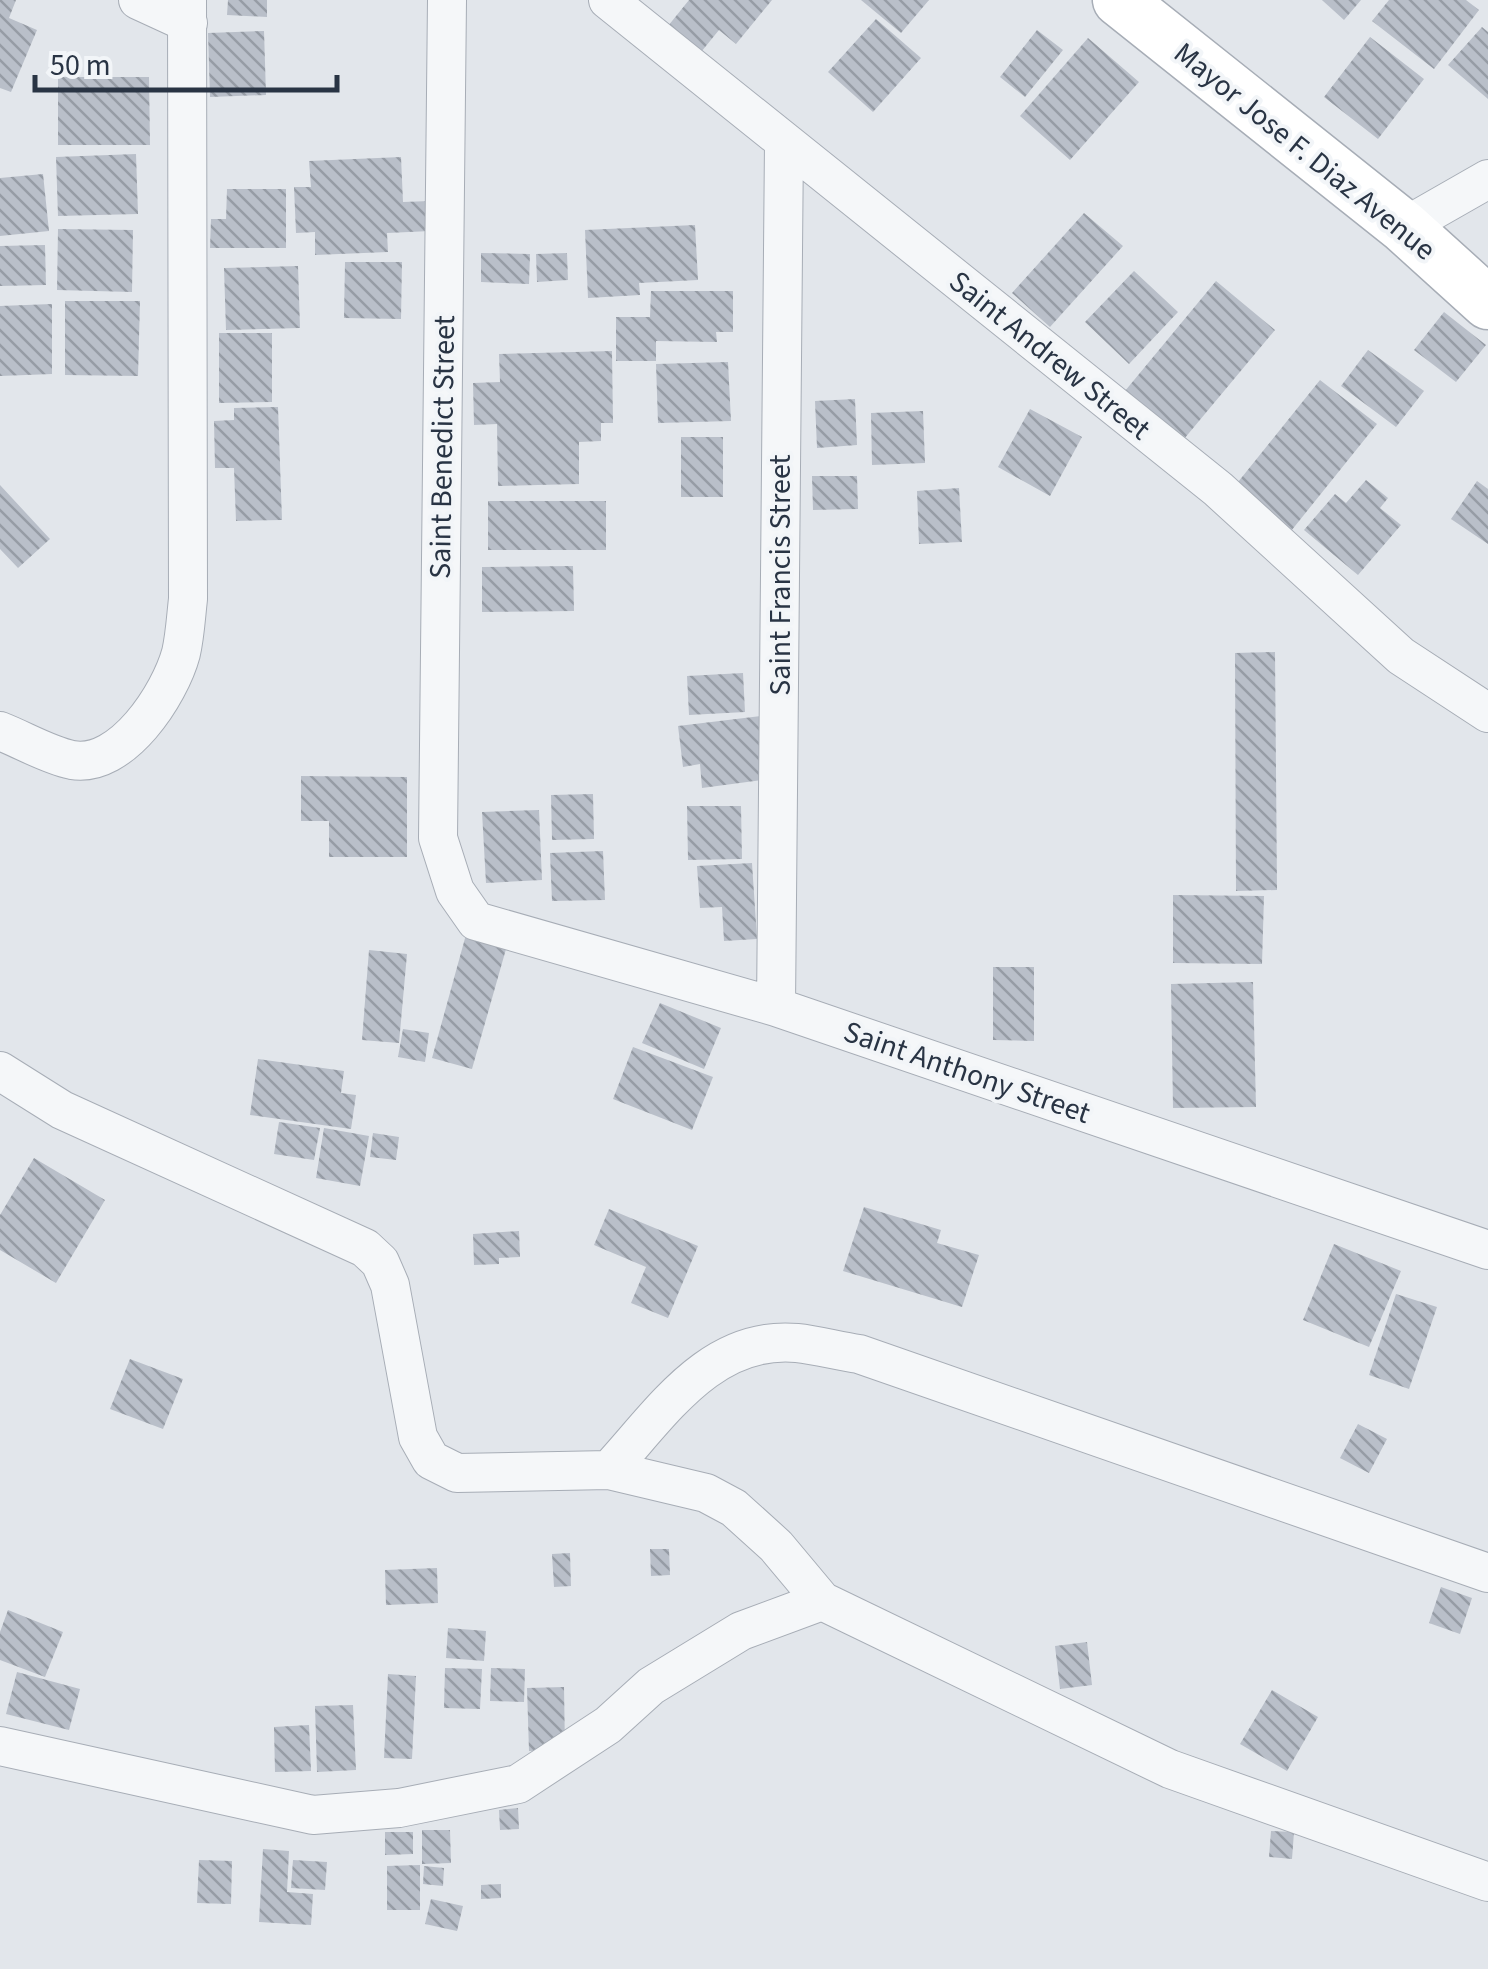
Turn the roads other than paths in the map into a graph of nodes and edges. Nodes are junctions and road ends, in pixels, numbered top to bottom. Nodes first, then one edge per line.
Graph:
1 (138, 0) edge
2 (447, 0) edge
3 (608, 0) edge
4 (1119, 0) edge
5 (188, 12) edge
6 (784, 143) junction
7 (1488, 179) edge
8 (1404, 227) junction
9 (1488, 304) edge
10 (1488, 713) edge
11 (0, 730) edge
12 (455, 891) joint
13 (776, 1007) junction
14 (0, 1071) edge
15 (1488, 1250) edge
16 (609, 1470) junction
17 (1488, 1573) edge
18 (822, 1601) junction
19 (0, 1746) edge
20 (1488, 1882) edge

1 - 5 street
2 - 12 street, Saint Benedict Street
3 - 6 street, Saint Andrew Street
4 - 8 main road, Mayor Jose F. Diaz Avenue
5 - 11 street
6 - 10 street, Saint Andrew Street
6 - 13 street, Saint Francis Street
7 - 8 street
8 - 9 main road, Mayor Jose F. Diaz Avenue
12 - 13 street, Saint Anthony Street
13 - 15 street, Saint Anthony Street
14 - 16 street
16 - 17 street
16 - 18 street
18 - 19 street
18 - 20 street

